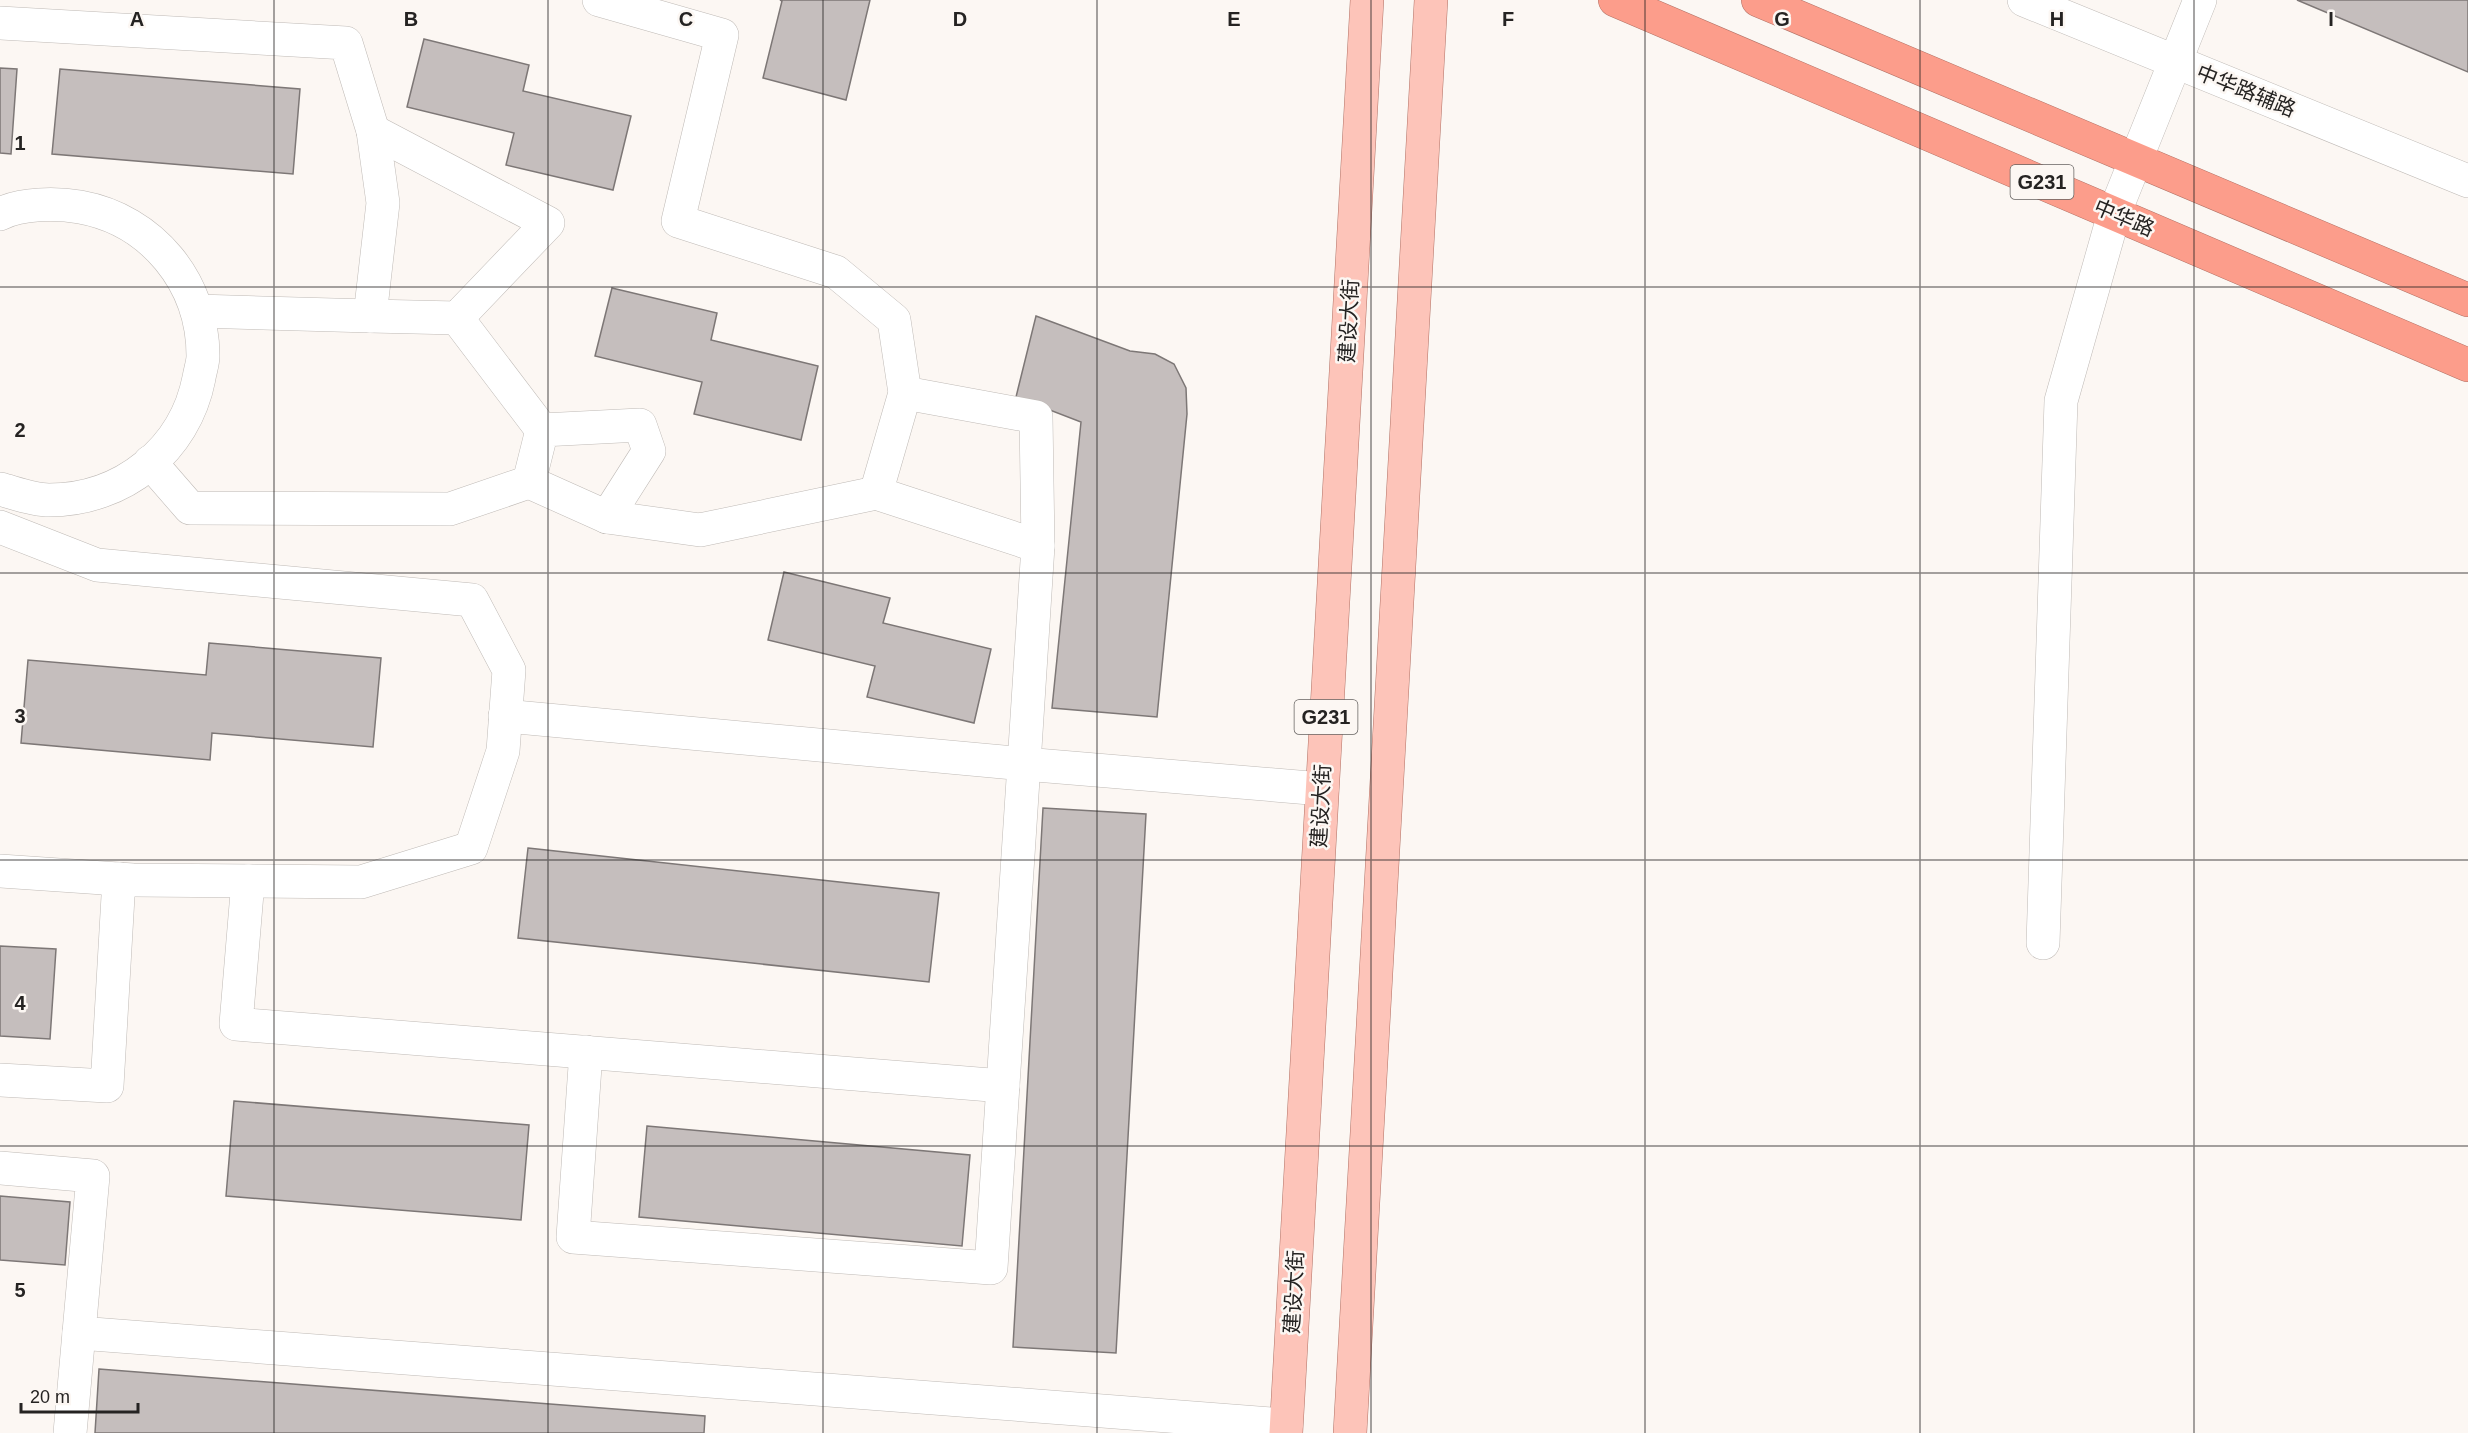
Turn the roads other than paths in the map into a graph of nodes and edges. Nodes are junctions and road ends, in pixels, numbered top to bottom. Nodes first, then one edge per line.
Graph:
1 (599, 0) edge
2 (1367, 0) edge
3 (1431, 0) edge
4 (1615, 0) edge
5 (1758, 0) edge
6 (2024, 0) edge
7 (2200, 0) edge
8 (0, 22) edge
9 (2176, 62) junction
10 (374, 131) junction
11 (2136, 160) junction
12 (2468, 181) edge
13 (0, 214) edge
14 (2114, 214) junction
15 (2468, 300) edge
16 (197, 311) junction
17 (370, 316) junction
18 (457, 318) junction
19 (2468, 365) edge
20 (905, 393) junction
21 (542, 430) junction
22 (150, 462) junction
23 (529, 482) junction
24 (0, 489) edge
25 (876, 493) junction
26 (607, 517) junction
27 (0, 527) edge
28 (1038, 546) junction
29 (506, 716) junction
30 (1024, 764) junction
31 (1322, 789) junction
32 (0, 871) edge
33 (119, 879) junction
34 (248, 881) junction
35 (2043, 943) dead end
36 (586, 1052) junction
37 (0, 1080) edge
38 (1003, 1086) junction
39 (0, 1168) edge
40 (79, 1333) junction
41 (1286, 1429) edge
42 (70, 1433) edge
43 (1350, 1433) edge

1 - 20 street
2 - 31 main road, 建设大街 / G231
3 - 43 main road
4 - 14 highway, 中华路 / G231
5 - 11 highway, G231
6 - 9 street, 中华路辅路
7 - 9 street
8 - 10 street
9 - 11 street
9 - 12 street, 中华路辅路
10 - 17 street
10 - 18 street
11 - 14 street
11 - 15 highway, G231
13 - 16 street
14 - 19 highway, 中华路 / G231
14 - 35 street
16 - 17 street
16 - 22 street
17 - 18 street
18 - 21 street
20 - 25 street
20 - 28 street
21 - 23 street
21 - 26 street
22 - 23 street
22 - 24 street
23 - 26 street
25 - 26 street
25 - 28 street
27 - 29 street
28 - 30 street
29 - 30 street
29 - 34 street
30 - 31 street
30 - 38 street
31 - 41 main road, 建设大街 / G231
32 - 33 street
33 - 34 street
33 - 37 street
34 - 36 street
36 - 38 street
36 - 38 street
39 - 40 street
40 - 41 street
40 - 42 street

